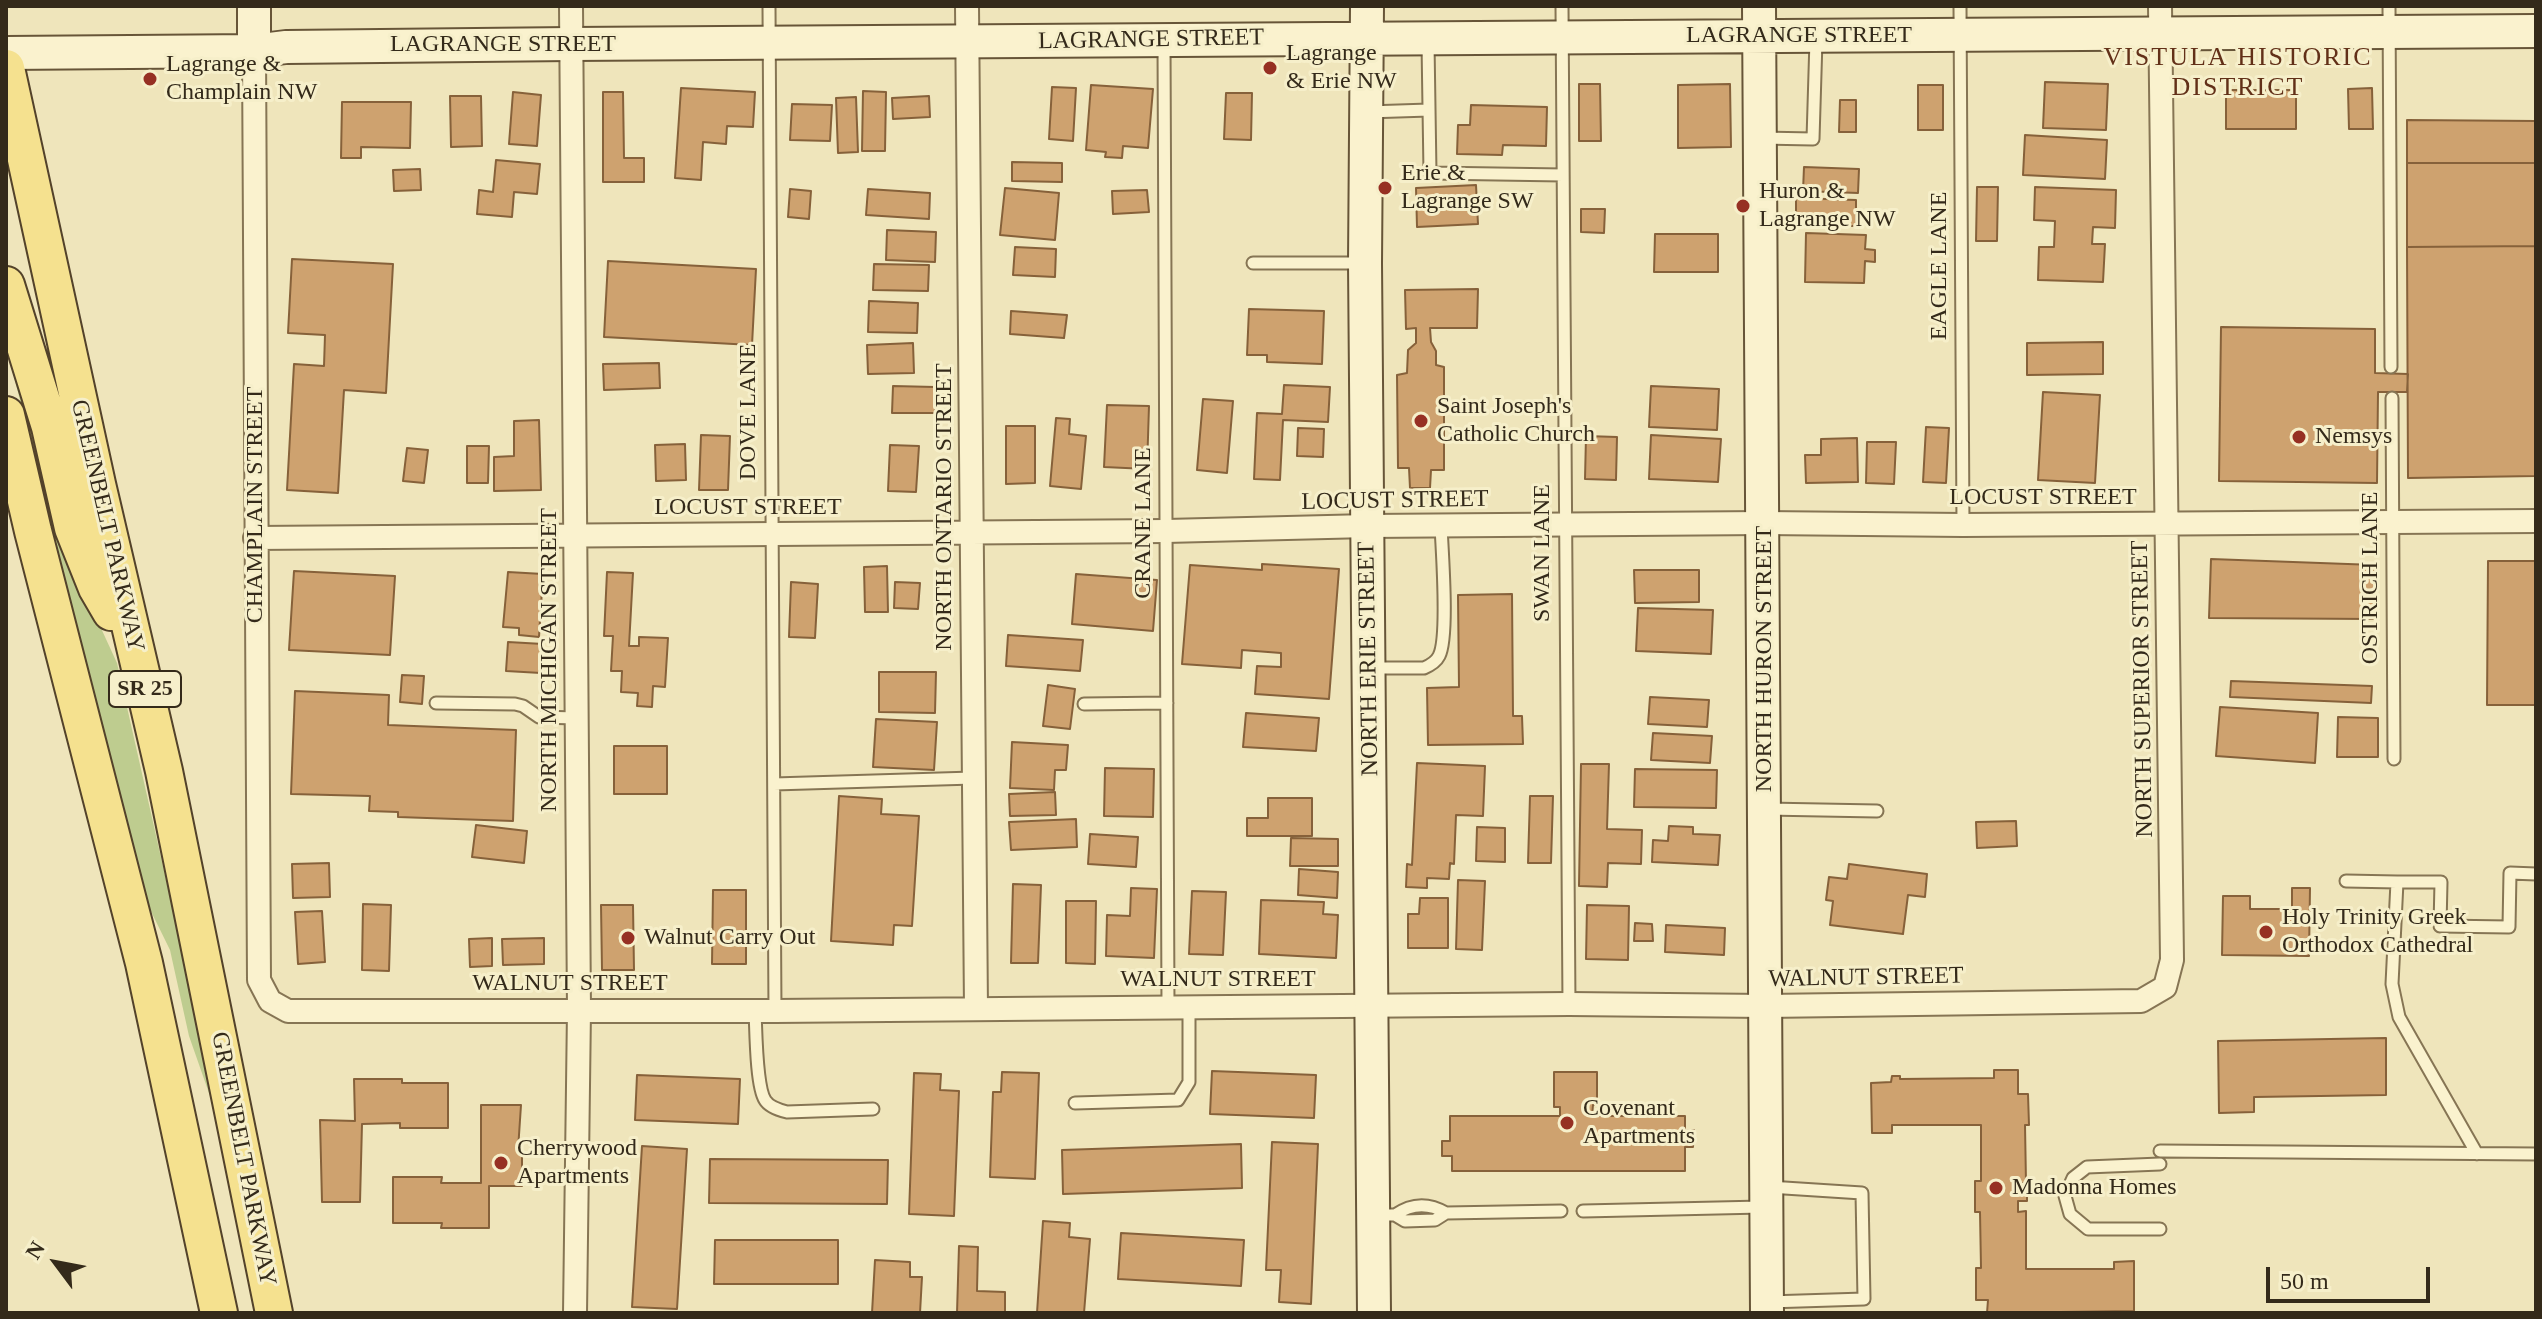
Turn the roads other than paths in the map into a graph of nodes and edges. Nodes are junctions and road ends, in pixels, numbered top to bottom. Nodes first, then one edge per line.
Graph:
1 (254, 6) edge
2 (571, 6) edge
3 (769, 6) edge
4 (967, 6) edge
5 (1367, 6) edge
6 (2389, 19) edge
7 (1960, 20) edge
8 (2160, 20) edge
9 (1760, 21) edge
10 (1562, 22) edge
11 (2536, 31) edge
12 (1816, 36) junction
13 (1368, 38) junction
14 (1428, 38) junction
15 (1164, 40) junction
16 (769, 43) junction
17 (967, 43) junction
18 (571, 44) junction
19 (254, 51) junction
20 (6, 53) edge
21 (6, 68) edge
22 (1429, 110) junction
23 (1367, 112) junction
24 (1760, 138) junction
25 (1563, 175) junction
26 (1253, 263) dead end
27 (1365, 263) junction
28 (6, 285) edge
29 (2391, 367) dead end
30 (2392, 398) dead end
31 (6, 415) edge
32 (2536, 521) edge
33 (2392, 522) junction
34 (1764, 523) junction
35 (2168, 523) junction
36 (1565, 525) junction
37 (1963, 525) junction
38 (1368, 526) junction
39 (1441, 526) junction
40 (1166, 531) junction
41 (971, 533) junction
42 (772, 534) junction
43 (575, 536) junction
44 (255, 538) junction
45 (139, 662) junction
46 (1369, 668) junction
47 (436, 703) dead end
48 (1167, 703) junction
49 (1084, 704) dead end
50 (576, 718) junction
51 (2394, 759) dead end
52 (973, 778) junction
53 (774, 784) junction
54 (1765, 809) junction
55 (1877, 811) dead end
56 (2536, 874) edge
57 (2346, 881) dead end
58 (2397, 882) junction
59 (2165, 987) joint
60 (270, 1001) joint
61 (1569, 1004) junction
62 (1178, 1006) junction
63 (1372, 1006) junction
64 (1766, 1006) junction
65 (976, 1008) junction
66 (579, 1010) junction
67 (765, 1011) junction
68 (1075, 1103) dead end
69 (873, 1109) dead end
70 (2477, 1154) junction
71 (2536, 1154) edge
72 (1767, 1197) junction
73 (1561, 1211) dead end
74 (1583, 1211) dead end
75 (1384, 1215) junction
76 (2160, 1229) dead end
77 (1767, 1308) edge
78 (219, 1313) edge
79 (274, 1313) edge
80 (575, 1313) edge
81 (1374, 1313) edge

1 - 19 main road, CHAMPLAIN STREET
2 - 18 street, NORTH MICHIGAN STREET
3 - 16 lane, DOVE LANE
4 - 17 street, NORTH ONTARIO STREET
5 - 13 main road, NORTH ERIE STREET
6 - 8 main road, LAGRANGE STREET
6 - 11 main road, LAGRANGE STREET
6 - 29 lane
7 - 8 main road, LAGRANGE STREET
7 - 12 main road, LAGRANGE STREET
7 - 37 lane, EAGLE LANE
8 - 35 street, NORTH SUPERIOR STREET
9 - 10 main road, LAGRANGE STREET
9 - 12 main road, LAGRANGE STREET
9 - 24 main road, NORTH HURON STREET
10 - 14 main road, LAGRANGE STREET
10 - 25 lane, SWAN LANE
12 - 24 lane
13 - 14 main road, LAGRANGE STREET
13 - 15 main road, LAGRANGE STREET
13 - 23 main road, NORTH ERIE STREET
14 - 22 lane
15 - 17 main road, LAGRANGE STREET
15 - 40 lane, CRANE LANE
16 - 17 main road, LAGRANGE STREET
16 - 18 main road, LAGRANGE STREET
16 - 42 lane, DOVE LANE
17 - 41 street, NORTH ONTARIO STREET
18 - 19 main road, LAGRANGE STREET
18 - 43 street, NORTH MICHIGAN STREET
19 - 20 main road, LAGRANGE STREET
19 - 44 street, CHAMPLAIN STREET
21 - 45 main road, GREENBELT PARKWAY / SR 25
22 - 23 lane
22 - 25 lane
23 - 27 main road, NORTH ERIE STREET
24 - 34 main road, NORTH HURON STREET
25 - 36 lane, SWAN LANE
26 - 27 lane
27 - 38 main road, NORTH ERIE STREET
28 - 45 main road
30 - 33 lane, OSTRICH LANE
31 - 78 main road, SR 25
32 - 33 street, LOCUST STREET
33 - 35 street, LOCUST STREET
33 - 51 lane, OSTRICH LANE
34 - 36 street, LOCUST STREET
34 - 37 street, LOCUST STREET
34 - 54 main road, NORTH HURON STREET
35 - 37 street, LOCUST STREET
35 - 59 street, NORTH SUPERIOR STREET
36 - 39 street, LOCUST STREET
36 - 61 lane, SWAN LANE
38 - 39 street, LOCUST STREET
38 - 40 street, LOCUST STREET
38 - 46 main road, NORTH ERIE STREET
39 - 46 lane
40 - 41 street, LOCUST STREET
40 - 48 lane, CRANE LANE
41 - 42 street, LOCUST STREET
41 - 52 street, NORTH ONTARIO STREET
42 - 43 street, LOCUST STREET
42 - 53 lane, DOVE LANE
43 - 44 street, LOCUST STREET
43 - 50 street, NORTH MICHIGAN STREET
44 - 60 street, CHAMPLAIN STREET
45 - 79 main road, GREENBELT PARKWAY / SR 25
46 - 63 main road, NORTH ERIE STREET
47 - 50 lane
48 - 49 lane
48 - 62 lane, CRANE LANE
50 - 66 street, NORTH MICHIGAN STREET
52 - 53 lane
52 - 65 street, NORTH ONTARIO STREET
53 - 67 lane, DOVE LANE
54 - 55 lane
54 - 64 main road, NORTH HURON STREET
56 - 58 lane
57 - 58 lane
58 - 70 lane
59 - 64 street, WALNUT STREET
60 - 66 street, WALNUT STREET
61 - 63 street, WALNUT STREET
61 - 64 street, WALNUT STREET
62 - 63 street, WALNUT STREET
62 - 65 street, WALNUT STREET
62 - 68 lane, CRANE LANE
63 - 75 main road, NORTH ERIE STREET
64 - 72 main road, NORTH HURON STREET
65 - 67 street, WALNUT STREET
66 - 67 street, WALNUT STREET
66 - 80 street, NORTH MICHIGAN STREET
67 - 69 lane, DOVE LANE
70 - 71 lane
70 - 76 lane
72 - 74 lane
72 - 77 main road, NORTH HURON STREET
72 - 77 lane
73 - 75 lane
75 - 81 main road, NORTH ERIE STREET

